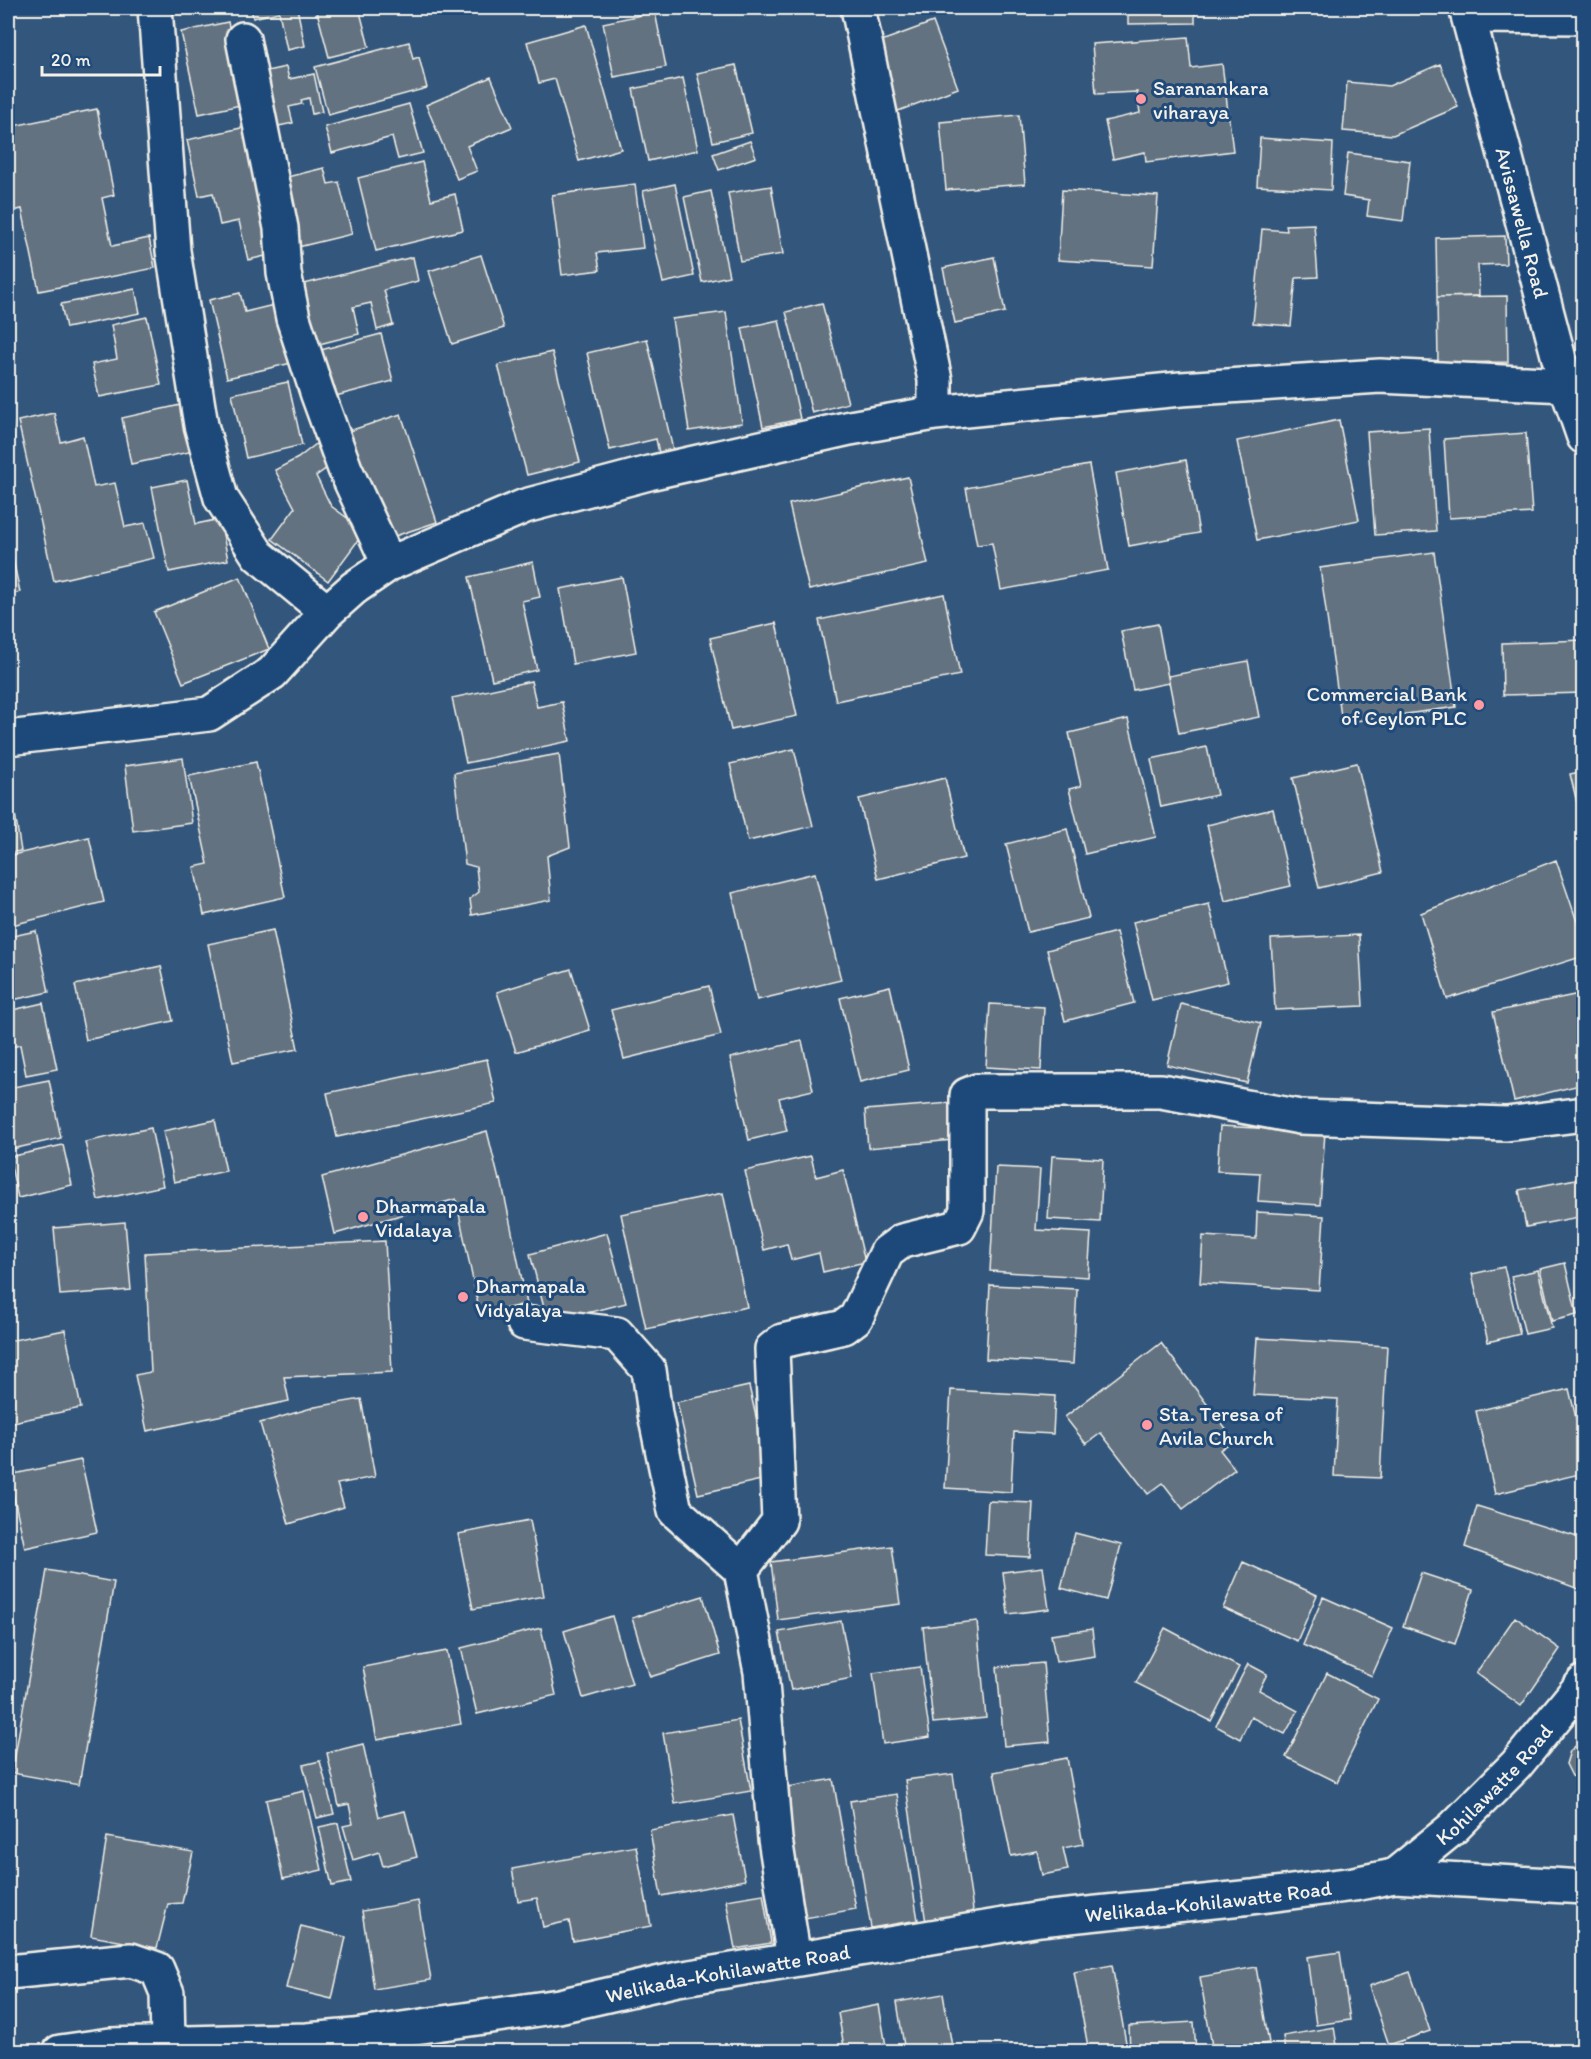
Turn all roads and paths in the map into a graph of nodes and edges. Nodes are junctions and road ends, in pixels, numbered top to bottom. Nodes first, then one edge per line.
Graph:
1 (155, 8) edge
2 (858, 8) edge
3 (1468, 12) edge
4 (1584, 16) edge
5 (243, 39) dead end
6 (1566, 385) junction
7 (935, 413) junction
8 (1584, 437) edge
9 (388, 564) junction
10 (327, 612) junction
11 (8, 738) edge
12 (1584, 1114) edge
13 (524, 1323) dead end
14 (741, 1570) junction
15 (1584, 1682) edge
16 (1395, 1876) junction
17 (1584, 1887) edge
18 (794, 1959) junction
19 (8, 1972) edge
20 (168, 2044) junction
21 (60, 2052) edge

1 - 10 street
2 - 7 street
3 - 4 street
3 - 6 street, Avissawella Road
5 - 9 street
6 - 7 street
6 - 8 street, Avissawella Road
7 - 9 street
9 - 10 street
10 - 11 street
12 - 14 street
13 - 14 street
14 - 18 street
15 - 16 street, Kohilawatte Road
16 - 17 street
16 - 18 street, Welikada-Kohilawatte Road
18 - 20 street, Welikada-Kohilawatte Road
19 - 20 street
20 - 21 street, Welikada-Kohilawatte Road

